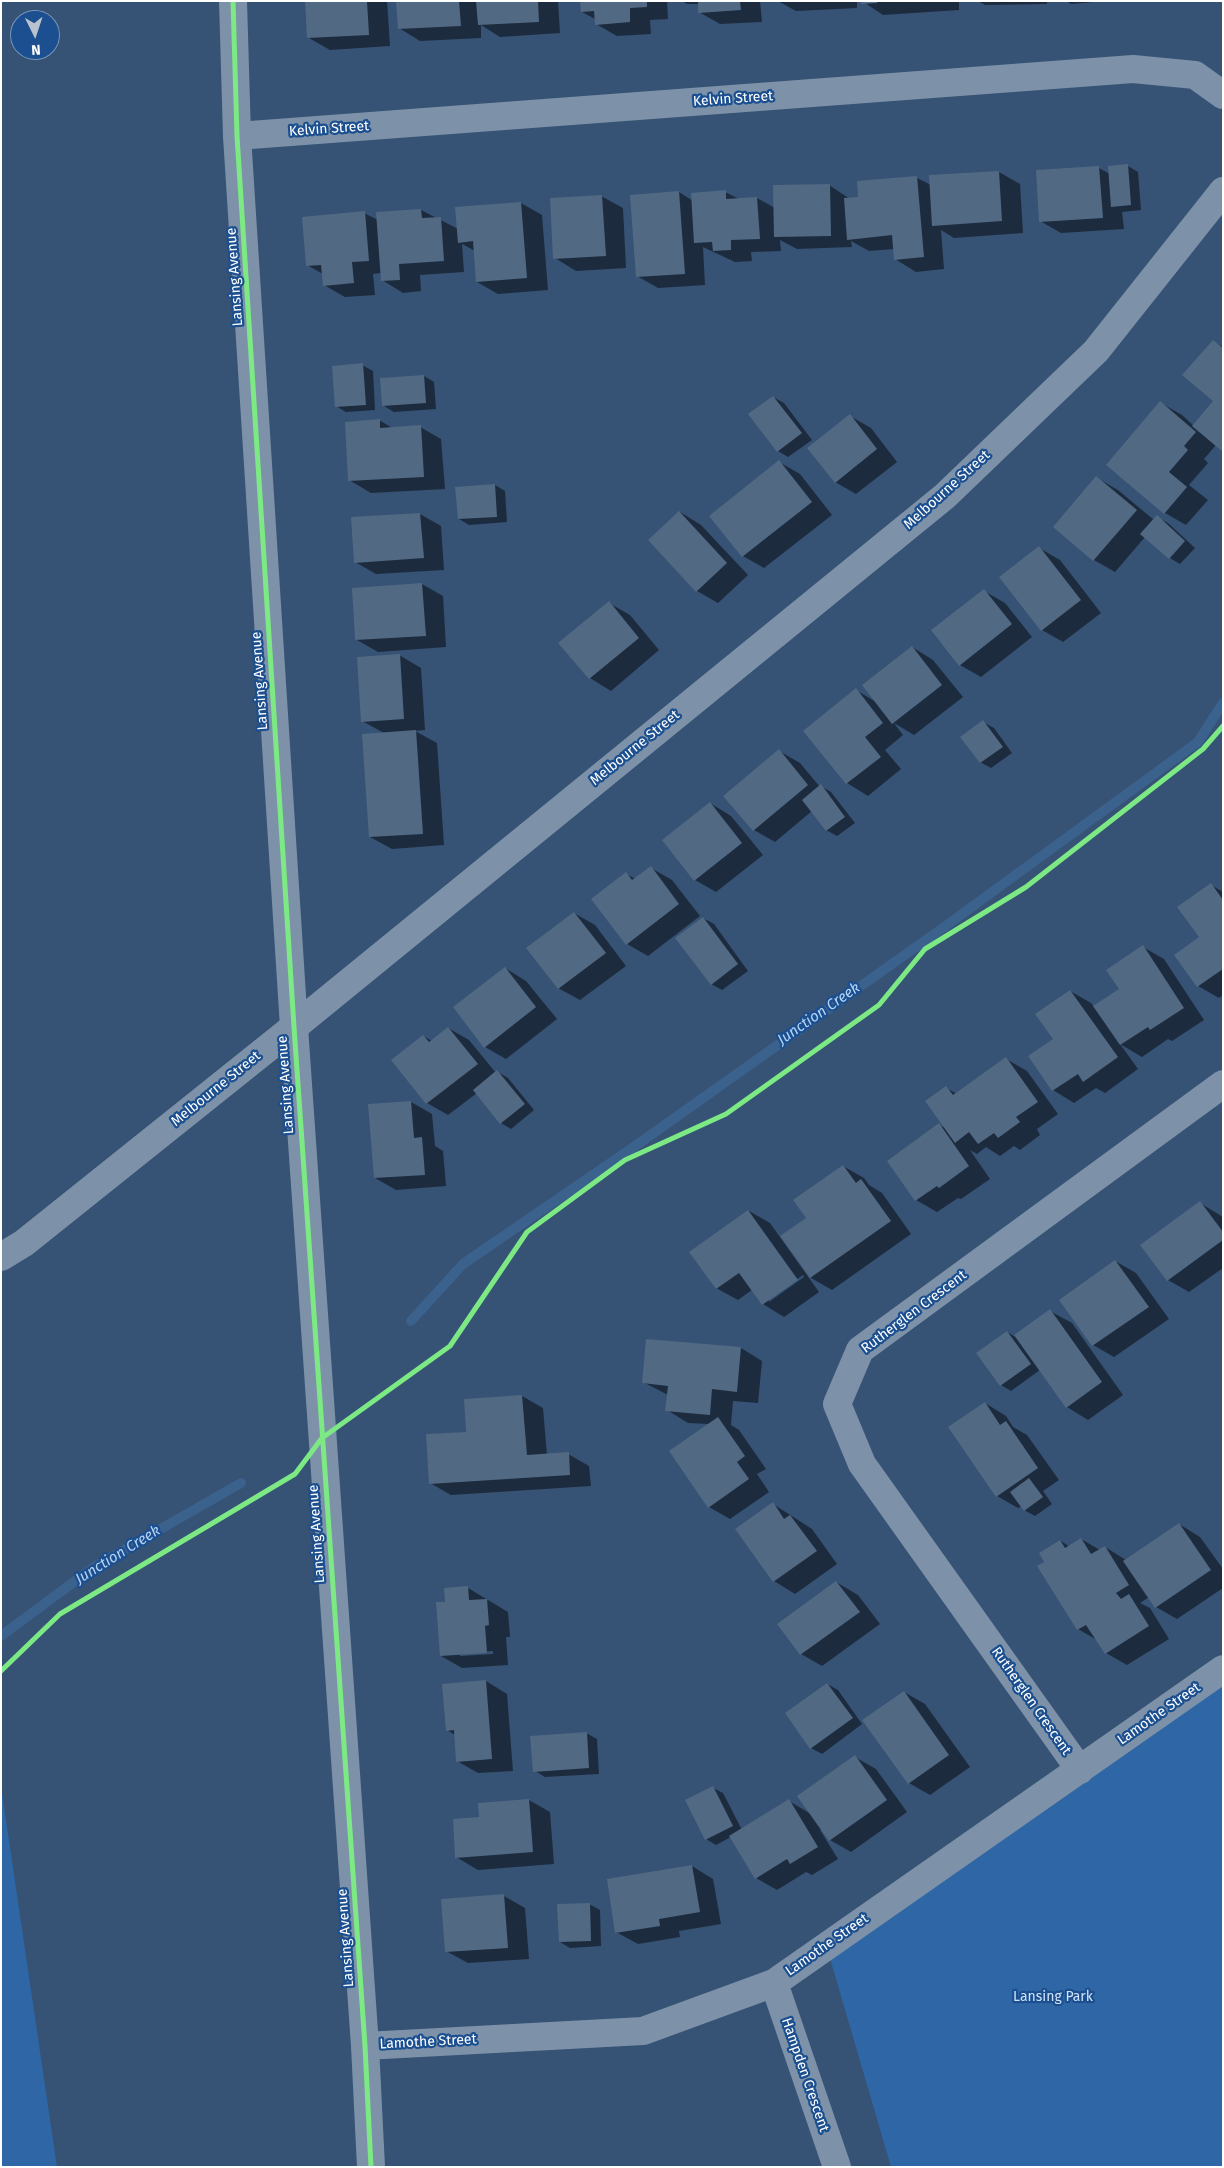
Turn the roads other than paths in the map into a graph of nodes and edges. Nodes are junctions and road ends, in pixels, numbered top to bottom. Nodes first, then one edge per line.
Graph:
1 (232, 1) edge
2 (1223, 95) edge
3 (237, 136) junction
4 (1223, 191) edge
5 (294, 1027) junction
6 (1223, 1084) edge
7 (1, 1257) edge
8 (1223, 1669) edge
9 (1080, 1770) junction
10 (774, 1982) junction
11 (365, 2046) junction
12 (371, 2167) edge
13 (837, 2167) edge

1 - 3 street, Lansing Avenue
2 - 3 street, Kelvin Street
3 - 5 street, Lansing Avenue
4 - 5 street, Melbourne Street
5 - 7 street, Melbourne Street
5 - 11 street, Lansing Avenue
6 - 9 street, Rutherglen Crescent
8 - 9 street, Lamothe Street
9 - 10 street, Lamothe Street
10 - 11 street, Lamothe Street
10 - 13 street, Hampden Crescent
11 - 12 street, Lansing Avenue

